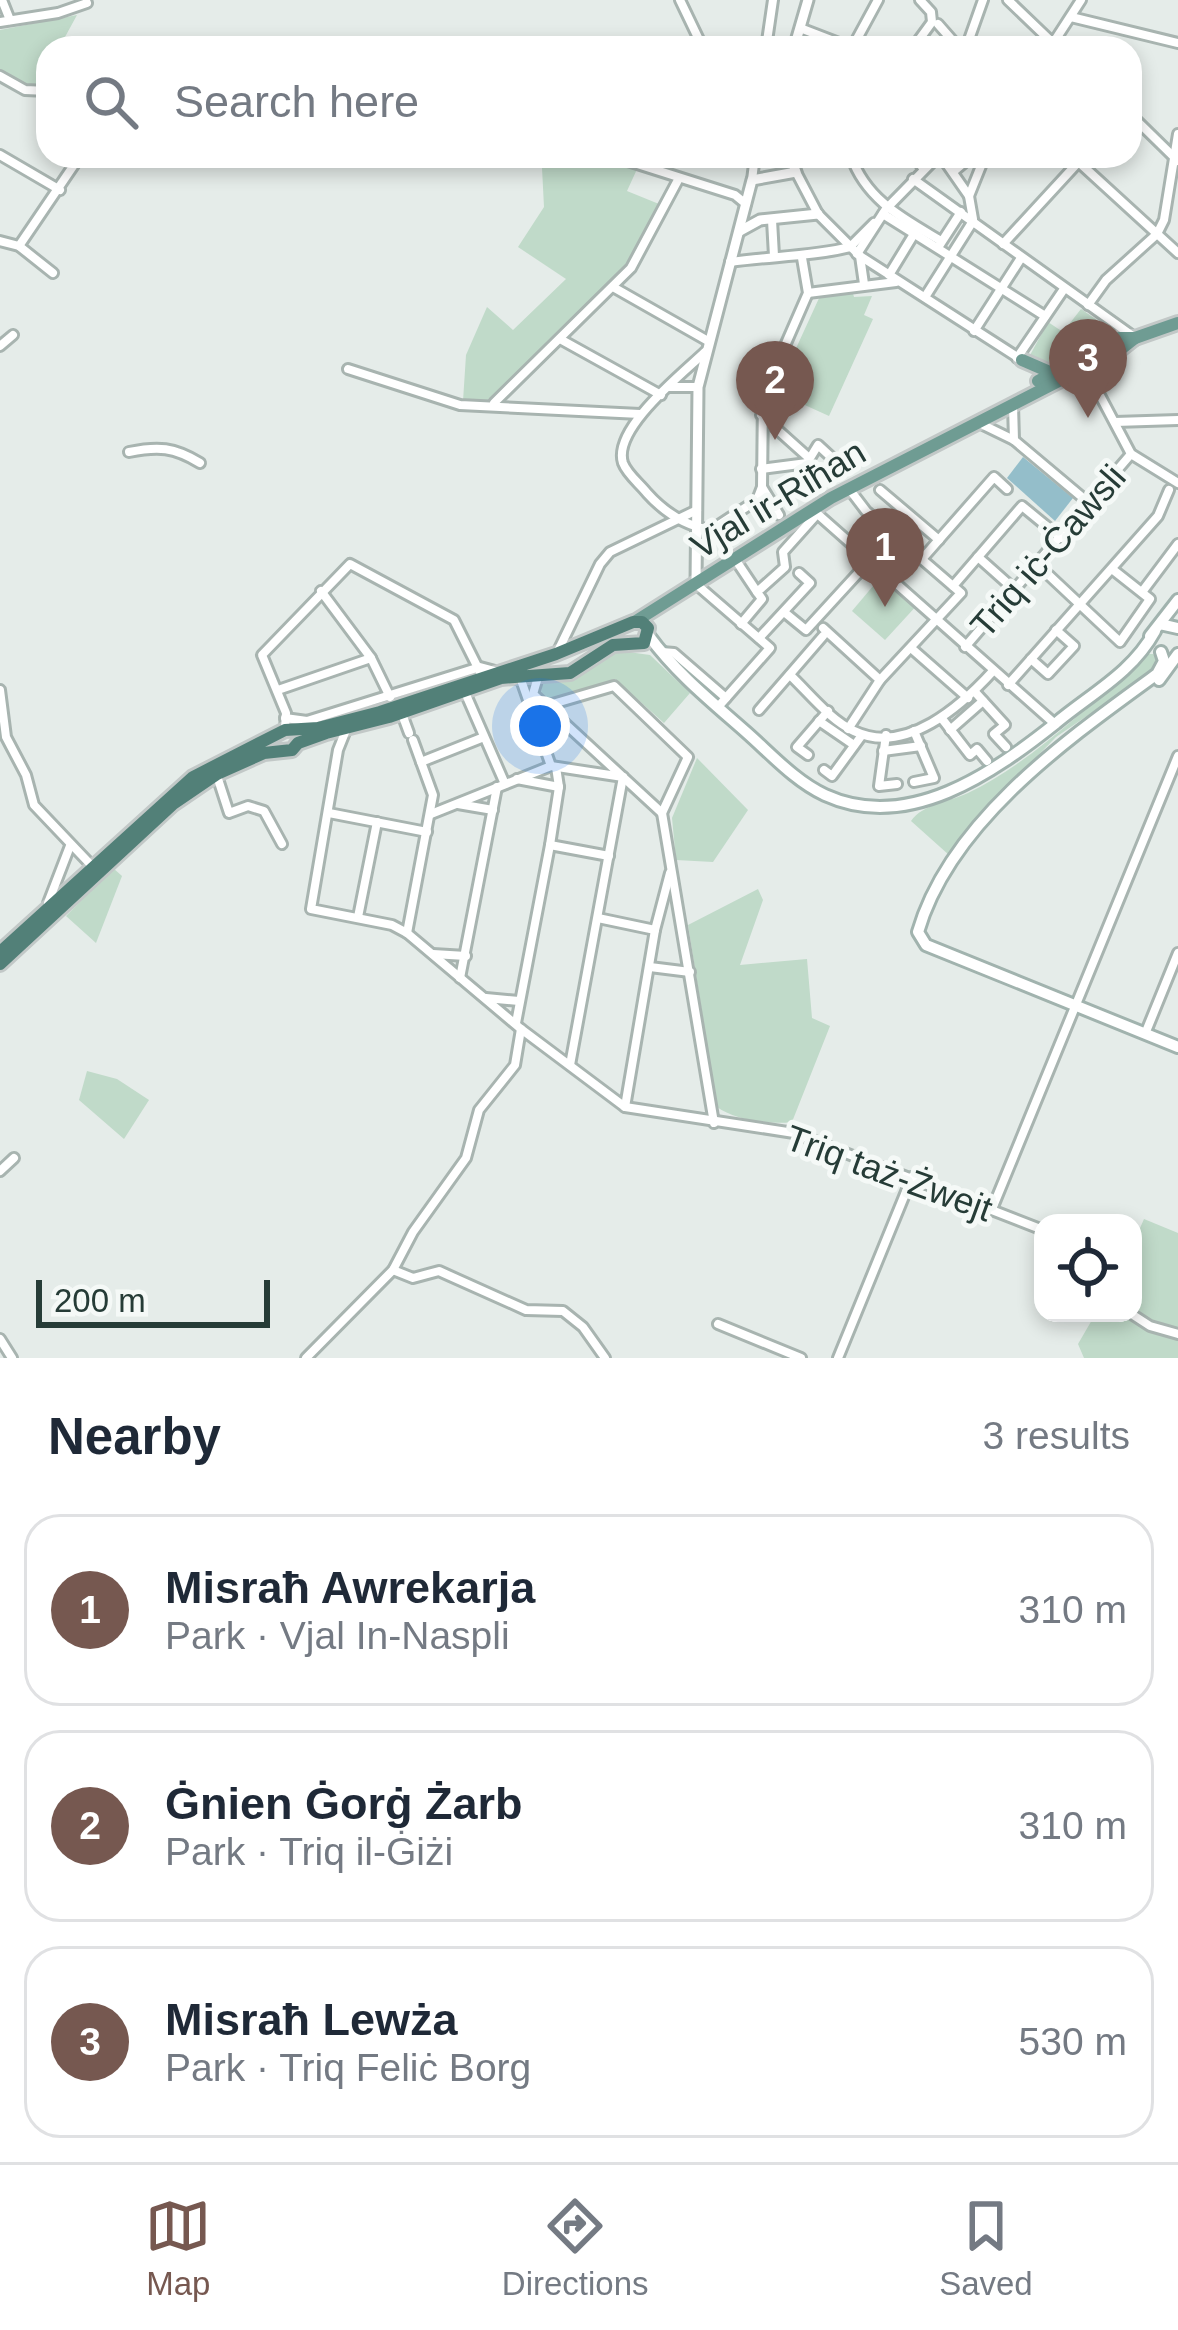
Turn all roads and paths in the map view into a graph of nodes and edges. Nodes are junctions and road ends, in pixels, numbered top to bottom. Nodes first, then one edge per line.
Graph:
1 (2, 0) edge
2 (680, 0) edge
3 (773, 0) edge
4 (808, 0) edge
5 (817, 0) edge
6 (878, 0) edge
7 (920, 0) edge
8 (983, 0) edge
9 (1008, 0) edge
10 (1081, 0) edge
11 (87, 3) dead end
12 (805, 13) junction
13 (1071, 17) junction
14 (5, 21) edge
15 (935, 23) junction
16 (800, 28) junction
17 (697, 36) edge
18 (768, 36) edge
19 (798, 36) edge
20 (821, 36) edge
21 (858, 36) edge
22 (924, 36) edge
23 (950, 36) edge
24 (968, 36) edge
25 (1044, 36) edge
26 (1060, 36) edge
27 (1178, 43) edge
28 (0, 76) edge
29 (36, 90) edge
30 (1142, 126) edge
31 (1178, 134) edge
32 (0, 155) edge
33 (1176, 159) edge
34 (73, 168) edge
35 (645, 168) edge
36 (754, 168) edge
37 (794, 168) edge
38 (856, 168) edge
39 (923, 168) edge
40 (950, 168) edge
41 (958, 168) edge
42 (980, 168) edge
43 (1069, 168) edge
44 (1088, 168) edge
45 (796, 172) junction
46 (953, 172) junction
47 (913, 179) junction
48 (678, 180) junction
49 (752, 185) junction
50 (60, 190) junction
51 (735, 195) junction
52 (969, 196) junction
53 (747, 207) junction
54 (885, 211) junction
55 (961, 212) junction
56 (818, 214) junction
57 (766, 220) junction
58 (973, 221) junction
59 (740, 231) junction
60 (914, 234) junction
61 (1157, 234) junction
62 (0, 241) edge
63 (939, 244) junction
64 (1003, 244) junction
65 (19, 246) junction
66 (856, 252) junction
67 (1178, 253) edge
68 (774, 256) junction
69 (950, 256) junction
70 (802, 258) junction
71 (1021, 258) junction
72 (730, 262) junction
73 (53, 273) dead end
74 (889, 275) junction
75 (899, 281) junction
76 (865, 284) junction
77 (614, 286) junction
78 (1001, 288) junction
79 (1064, 289) junction
80 (808, 293) junction
81 (925, 297) junction
82 (1088, 305) junction
83 (1045, 316) junction
84 (1178, 323) edge
85 (974, 331) junction
86 (13, 335) dead end
87 (1135, 338) junction
88 (560, 339) junction
89 (0, 346) edge
90 (706, 347) junction
91 (1020, 359) junction
92 (1084, 366) junction
93 (348, 369) dead end
94 (1052, 373) junction
95 (682, 374) junction
96 (700, 374) junction
97 (1031, 385) junction
98 (669, 387) junction
99 (698, 387) junction
100 (662, 395) junction
101 (1012, 403) junction
102 (494, 404) junction
103 (642, 414) junction
104 (760, 414) junction
105 (1178, 420) edge
106 (976, 422) junction
107 (1115, 422) junction
108 (1014, 440) junction
109 (918, 451) junction
110 (129, 452) dead end
111 (1131, 454) junction
112 (808, 461) junction
113 (200, 463) dead end
114 (761, 469) junction
115 (1178, 483) edge
116 (762, 487) junction
117 (849, 489) junction
118 (1007, 489) dead end
119 (880, 490) dead end
120 (1169, 490) dead end
121 (1088, 503) junction
122 (697, 510) junction
123 (814, 512) junction
124 (779, 514) dead end
125 (680, 519) junction
126 (697, 528) junction
127 (894, 534) junction
128 (1061, 538) junction
129 (939, 540) junction
130 (696, 542) junction
131 (1178, 544) edge
132 (734, 557) junction
133 (977, 557) junction
134 (922, 559) junction
135 (869, 562) junction
136 (1038, 565) junction
137 (1112, 569) junction
138 (715, 570) junction
139 (799, 573) dead end
140 (696, 584) junction
141 (957, 590) junction
142 (1015, 590) junction
143 (321, 591) junction
144 (757, 592) junction
145 (1146, 595) junction
146 (670, 600) junction
147 (1178, 600) edge
148 (1080, 605) junction
149 (784, 611) junction
150 (936, 620) junction
151 (633, 622) junction
152 (741, 624) junction
153 (1158, 627) junction
154 (1178, 628) edge
155 (1056, 630) junction
156 (642, 638) junction
157 (759, 638) junction
158 (965, 646) junction
159 (910, 647) junction
160 (1154, 650) junction
161 (1178, 652) edge
162 (556, 654) junction
163 (370, 658) junction
164 (1031, 658) junction
165 (993, 671) junction
166 (486, 672) junction
167 (790, 675) junction
168 (538, 676) junction
169 (520, 677) junction
170 (880, 680) junction
171 (1008, 685) junction
172 (0, 690) edge
173 (278, 690) junction
174 (1098, 690) junction
175 (971, 694) junction
176 (390, 697) junction
177 (467, 697) dead end
178 (1124, 698) junction
179 (983, 701) junction
180 (722, 702) junction
181 (546, 707) junction
182 (532, 710) junction
183 (759, 710) dead end
184 (828, 710) junction
185 (401, 712) junction
186 (943, 720) junction
187 (819, 721) junction
188 (1055, 724) junction
189 (347, 728) junction
190 (848, 729) junction
191 (950, 730) junction
192 (914, 731) junction
193 (292, 732) junction
194 (326, 733) junction
195 (862, 735) junction
196 (886, 735) junction
197 (484, 737) junction
198 (854, 745) junction
199 (921, 746) junction
200 (1006, 747) dead end
201 (338, 750) junction
202 (884, 751) junction
203 (808, 755) dead end
204 (1178, 756) edge
205 (987, 761) dead end
206 (421, 762) junction
207 (553, 766) junction
208 (824, 770) dead end
209 (217, 774) junction
210 (623, 777) junction
211 (516, 779) junction
212 (914, 782) dead end
213 (897, 784) dead end
214 (501, 785) junction
215 (559, 787) junction
216 (457, 804) junction
217 (494, 810) junction
218 (329, 812) junction
219 (662, 813) junction
220 (431, 814) junction
221 (377, 822) junction
222 (428, 832) junction
223 (282, 844) dead end
224 (550, 845) junction
225 (70, 846) junction
226 (609, 856) junction
227 (92, 866) junction
228 (671, 867) junction
229 (45, 910) junction
230 (358, 917) junction
231 (598, 918) junction
232 (655, 930) junction
233 (406, 933) junction
234 (0, 952) edge
235 (1178, 953) edge
236 (432, 954) junction
237 (466, 956) junction
238 (0, 964) edge
239 (650, 967) junction
240 (690, 972) junction
241 (460, 978) junction
242 (485, 998) junction
243 (520, 1001) junction
244 (1075, 1005) junction
245 (518, 1026) junction
246 (1144, 1034) junction
247 (1178, 1047) edge
248 (570, 1066) junction
249 (625, 1108) junction
250 (714, 1123) junction
251 (14, 1158) dead end
252 (0, 1171) edge
253 (912, 1178) junction
254 (992, 1210) junction
255 (1034, 1226) edge
256 (393, 1270) junction
257 (1142, 1321) edge
258 (718, 1324) dead end
259 (1178, 1334) edge
260 (0, 1339) edge
261 (12, 1358) edge
262 (306, 1358) edge
263 (605, 1358) edge
264 (801, 1358) edge
265 (838, 1358) edge

1 - 14 street
2 - 17 street
3 - 18 street
4 - 12 street
5 - 12 street
6 - 21 street
7 - 15 street
8 - 24 street
9 - 25 street
10 - 13 street
11 - 14 street
12 - 16 street
13 - 26 street
13 - 27 street
15 - 22 street
15 - 23 street
16 - 19 street
16 - 20 street
28 - 29 street
30 - 33 street
31 - 33 street
32 - 50 street
33 - 61 street
34 - 50 street
35 - 48 street
36 - 49 street
37 - 45 street
38 - 54 street
39 - 47 street
40 - 46 street
41 - 46 street
42 - 52 street
43 - 64 street
44 - 61 street
45 - 49 street
45 - 56 street
46 - 52 street
47 - 54 street
47 - 55 street
48 - 51 street
48 - 77 street
49 - 51 street
49 - 53 street
50 - 65 street
51 - 53 street
52 - 58 street
53 - 57 street
53 - 59 street
54 - 60 street
54 - 63 street
54 - 66 street
55 - 58 street
55 - 63 street
56 - 57 street
56 - 66 street
57 - 59 street
57 - 68 street
58 - 64 street
58 - 69 street
59 - 72 street
60 - 63 street
60 - 74 street
61 - 67 street
61 - 82 street
62 - 65 street
63 - 69 street
64 - 71 street
65 - 73 street
66 - 70 street
66 - 74 street
66 - 76 street
68 - 70 street
68 - 72 street
69 - 78 street
69 - 81 street
70 - 80 street
71 - 78 street
71 - 79 street
72 - 90 street
74 - 75 street
75 - 76 street
75 - 81 street
76 - 80 street
77 - 88 street
77 - 90 street
78 - 83 street
78 - 85 street
79 - 82 street
79 - 83 street
80 - 104 street
81 - 85 street
82 - 87 street
83 - 91 street
84 - 87 main road, Vjal ir-Riħan
85 - 91 street
86 - 89 street
87 - 92 main road, Vjal ir-Riħan
87 - 94 main road, Vjal ir-Riħan
88 - 100 street
88 - 102 street
90 - 95 street
90 - 96 street
91 - 94 main road
91 - 97 main road
92 - 101 main road, Vjal ir-Riħan
92 - 107 street
93 - 102 street
94 - 97 main road, Vjal ir-Riħan
95 - 96 street
95 - 98 street
96 - 99 street
97 - 109 main road, Vjal ir-Riħan
98 - 99 street
98 - 100 street
99 - 122 street
100 - 103 street
101 - 106 main road, Vjal ir-Riħan
101 - 108 street
102 - 103 street
103 - 125 street
104 - 112 street
104 - 114 street
105 - 107 street
106 - 108 street
106 - 109 main road, Vjal ir-Riħan
107 - 111 street
108 - 121 street
109 - 117 main road, Vjal ir-Riħan
110 - 113 street
111 - 115 street
111 - 121 street, Triq iċ-Ċawsli
112 - 112 street
112 - 114 street
114 - 116 street
116 - 124 street
116 - 126 street
117 - 123 main road, Vjal ir-Riħan
117 - 127 street
118 - 129 street
119 - 129 street
120 - 137 street
121 - 128 street, Triq iċ-Ċawsli
122 - 125 street
122 - 126 street
123 - 132 main road, Vjal ir-Riħan
123 - 135 street
123 - 144 street
125 - 126 street
125 - 162 street
126 - 130 street
127 - 134 street
127 - 135 street
128 - 133 street
128 - 136 street, Triq iċ-Ċawsli
129 - 134 street
130 - 138 street
130 - 140 street
131 - 145 street
132 - 138 main road, Vjal ir-Riħan
132 - 144 street
133 - 141 street
133 - 142 street
134 - 141 street
135 - 149 street
135 - 150 street
136 - 142 street, Triq iċ-Ċawsli
136 - 148 street
137 - 145 street
137 - 148 street
138 - 140 main road, Vjal ir-Riħan
139 - 149 street
140 - 146 main road, Vjal ir-Riħan
140 - 152 street
141 - 150 street
142 - 158 street, Triq iċ-Ċawsli
143 - 163 street
143 - 166 street
143 - 173 street
144 - 152 street
145 - 148 street
146 - 151 main road, Vjal ir-Riħan
146 - 156 main road, Vjal ir-Riħan
147 - 153 main road
148 - 155 street
149 - 157 street
150 - 158 street
150 - 159 street
151 - 156 highway
151 - 156 highway
151 - 162 highway
152 - 157 street
153 - 154 main road
153 - 160 main road
153 - 174 main road
155 - 164 street
155 - 164 street
156 - 168 highway
156 - 180 main road
157 - 180 street
158 - 165 street
159 - 170 street
159 - 175 street
160 - 161 main road
160 - 174 main road
160 - 178 main road
161 - 178 main road
162 - 166 highway
163 - 173 street
163 - 176 street
164 - 171 street
165 - 171 street
165 - 175 street
166 - 176 street
166 - 193 highway
167 - 170 street
167 - 183 street
167 - 184 street
168 - 169 highway
168 - 181 street
169 - 182 street
169 - 185 highway
170 - 190 street
171 - 188 street
172 - 225 street
173 - 193 street
174 - 188 main road
175 - 179 street
175 - 186 street
176 - 193 street
177 - 197 street
178 - 244 main road
179 - 191 street
179 - 200 street
180 - 188 main road
181 - 182 street
181 - 210 street
181 - 219 street
182 - 207 street
184 - 187 street
184 - 190 street
185 - 189 highway
185 - 206 street
186 - 191 street
186 - 192 street
187 - 198 street
187 - 203 street
189 - 194 highway
189 - 201 street
190 - 195 street
191 - 205 street
192 - 196 street
192 - 199 street
193 - 194 highway
193 - 209 highway
193 - 227 highway
194 - 201 street
195 - 196 street
195 - 198 street
196 - 202 street
197 - 206 street
197 - 214 street
198 - 208 street
199 - 202 street
199 - 212 street
201 - 218 street
202 - 213 street
204 - 244 street
206 - 220 street
207 - 210 street
207 - 211 street
207 - 215 street
209 - 223 street
209 - 238 highway
210 - 219 street
210 - 226 street
211 - 214 street
211 - 215 street
214 - 216 street
214 - 217 street
215 - 224 street
216 - 217 street
216 - 220 street
217 - 237 street
218 - 221 street
218 - 230 street, Triq taż-Żwejt
219 - 228 street
220 - 222 street
221 - 222 street
221 - 230 street
222 - 233 street
224 - 226 street
224 - 243 street
225 - 227 street
225 - 229 street
226 - 231 street
227 - 229 highway
228 - 232 street
228 - 240 street
229 - 234 highway
230 - 233 street, Triq taż-Żwejt
231 - 232 street
231 - 248 street
232 - 239 street
233 - 236 street, Triq taż-Żwejt
235 - 246 street
236 - 237 street
236 - 241 street, Triq taż-Żwejt
237 - 241 street
239 - 240 street
239 - 249 street
240 - 250 street
241 - 242 street, Triq taż-Żwejt
242 - 243 street
242 - 245 street, Triq taż-Żwejt
243 - 245 street
244 - 246 main road
244 - 254 street
245 - 248 street, Triq taż-Żwejt
245 - 256 street
246 - 247 main road
248 - 249 street, Triq taż-Żwejt
249 - 250 street, Triq taż-Żwejt
250 - 253 street, Triq taż-Żwejt
251 - 252 street
253 - 254 street, Triq taż-Żwejt
253 - 265 street
254 - 255 street, Triq taż-Żwejt
256 - 262 street
256 - 263 street
257 - 259 street
258 - 264 street
260 - 261 street

